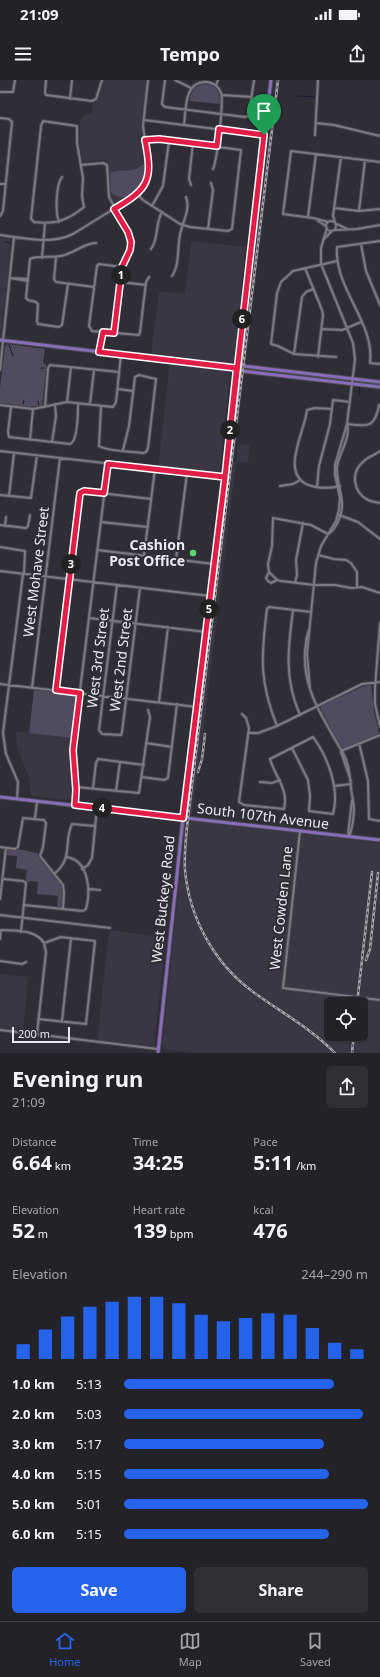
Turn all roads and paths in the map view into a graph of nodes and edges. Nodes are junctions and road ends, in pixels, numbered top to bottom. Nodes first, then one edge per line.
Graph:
1 (16, 80) edge
2 (46, 80) edge
3 (72, 80) edge
4 (102, 80) edge
5 (148, 80) edge
6 (165, 80) edge
7 (175, 80) edge
8 (218, 80) edge
9 (254, 80) edge
10 (271, 80) edge
11 (318, 80) edge
12 (201, 81) edge
13 (216, 85) junction
14 (191, 88) junction
15 (0, 92) edge
16 (222, 95) junction
17 (252, 97) junction
18 (70, 98) junction
19 (186, 110) junction
20 (221, 114) junction
21 (0, 118) edge
22 (144, 120) junction
23 (316, 123) junction
24 (184, 125) junction
25 (219, 129) junction
26 (264, 135) junction
27 (315, 135) dead end
28 (380, 136) edge
29 (145, 140) junction
30 (169, 140) junction
31 (193, 143) junction
32 (217, 146) junction
33 (316, 154) junction
34 (341, 157) junction
35 (365, 160) junction
36 (380, 162) edge
37 (81, 165) junction
38 (213, 169) dead end
39 (62, 177) dead end
40 (211, 183) dead end
41 (0, 184) edge
42 (5, 184) junction
43 (191, 185) dead end
44 (137, 194) junction
45 (186, 197) dead end
46 (152, 206) junction
47 (334, 208) junction
48 (380, 208) edge
49 (114, 209) junction
50 (359, 211) junction
51 (162, 212) junction
52 (0, 216) edge
53 (333, 216) junction
54 (308, 217) junction
55 (318, 220) junction
56 (58, 222) junction
57 (329, 222) junction
58 (46, 223) junction
59 (335, 223) junction
60 (183, 225) junction
61 (380, 225) edge
62 (326, 227) junction
63 (208, 229) junction
64 (348, 229) junction
65 (334, 230) junction
66 (0, 235) edge
67 (14, 237) junction
68 (44, 240) junction
69 (323, 240) junction
70 (380, 241) edge
71 (96, 242) dead end
72 (361, 244) junction
73 (151, 249) dead end
74 (56, 257) junction
75 (42, 258) junction
76 (337, 261) junction
77 (321, 264) junction
78 (122, 267) junction
79 (305, 267) junction
80 (172, 276) dead end
81 (10, 278) junction
82 (149, 278) dead end
83 (28, 280) junction
84 (120, 282) junction
85 (68, 284) junction
86 (146, 285) junction
87 (94, 287) junction
88 (313, 289) junction
89 (380, 304) edge
90 (361, 322) junction
91 (347, 328) junction
92 (322, 329) junction
93 (102, 332) junction
94 (114, 333) junction
95 (2, 340) edge
96 (99, 352) junction
97 (121, 354) junction
98 (294, 354) junction
99 (318, 357) junction
100 (336, 357) dead end
101 (380, 364) edge
102 (72, 367) junction
103 (236, 368) junction
104 (0, 370) edge
105 (94, 370) junction
106 (278, 370) junction
107 (119, 372) junction
108 (263, 374) junction
109 (352, 381) junction
110 (380, 382) edge
111 (380, 387) edge
112 (118, 389) junction
113 (133, 391) junction
114 (67, 402) junction
115 (350, 402) junction
116 (78, 403) junction
117 (55, 404) junction
118 (90, 404) junction
119 (0, 405) edge
120 (380, 405) edge
121 (101, 406) junction
122 (11, 407) junction
123 (45, 407) junction
124 (332, 409) junction
125 (33, 410) junction
126 (347, 424) junction
127 (123, 434) dead end
128 (126, 435) junction
129 (30, 440) junction
130 (52, 442) junction
131 (123, 450) junction
132 (0, 451) edge
133 (380, 451) edge
134 (14, 453) junction
135 (37, 455) junction
136 (60, 458) junction
137 (108, 464) junction
138 (155, 469) junction
139 (186, 473) junction
140 (225, 477) junction
141 (300, 480) junction
142 (280, 486) dead end
143 (338, 486) junction
144 (317, 488) junction
145 (104, 493) junction
146 (0, 495) edge
147 (9, 496) junction
148 (151, 499) junction
149 (380, 504) edge
150 (30, 515) dead end
151 (339, 515) junction
152 (6, 517) dead end
153 (101, 522) junction
154 (304, 523) junction
155 (0, 525) edge
156 (5, 526) junction
157 (148, 527) junction
158 (328, 534) junction
159 (379, 535) edge
160 (380, 539) edge
161 (0, 548) edge
162 (97, 550) junction
163 (318, 555) junction
164 (144, 556) junction
165 (176, 560) junction
166 (214, 564) junction
167 (0, 571) edge
168 (269, 572) junction
169 (23, 574) junction
170 (46, 577) junction
171 (69, 579) junction
172 (277, 580) junction
173 (93, 582) junction
174 (295, 582) junction
175 (117, 585) junction
176 (314, 585) junction
177 (357, 587) junction
178 (140, 588) junction
179 (380, 594) edge
180 (210, 596) junction
181 (292, 610) junction
182 (311, 612) junction
183 (89, 618) junction
184 (113, 621) junction
185 (136, 623) junction
186 (380, 623) edge
187 (168, 627) junction
188 (206, 632) junction
189 (375, 682) junction
190 (380, 682) edge
191 (0, 684) edge
192 (9, 685) junction
193 (32, 688) junction
194 (56, 690) junction
195 (80, 693) junction
196 (104, 696) junction
197 (126, 699) junction
198 (159, 702) junction
199 (177, 704) junction
200 (317, 706) junction
201 (197, 707) junction
202 (148, 710) dead end
203 (242, 714) dead end
204 (300, 715) junction
205 (277, 726) junction
206 (380, 726) edge
207 (248, 733) junction
208 (121, 735) joint
209 (380, 735) edge
210 (146, 743) junction
211 (359, 743) junction
212 (172, 746) junction
213 (292, 748) junction
214 (341, 751) junction
215 (120, 762) junction
216 (144, 765) junction
217 (142, 777) junction
218 (280, 780) junction
219 (260, 782) dead end
220 (351, 782) junction
221 (334, 786) junction
222 (76, 787) junction
223 (92, 788) junction
224 (116, 791) junction
225 (0, 797) edge
226 (17, 798) junction
227 (37, 801) junction
228 (75, 805) junction
229 (97, 807) junction
230 (35, 818) junction
231 (183, 818) junction
232 (380, 821) edge
233 (95, 826) junction
234 (300, 831) junction
235 (349, 836) junction
236 (380, 840) edge
237 (0, 847) edge
238 (6, 848) junction
239 (67, 857) junction
240 (82, 869) junction
241 (54, 874) junction
242 (3, 879) junction
243 (89, 889) junction
244 (100, 890) dead end
245 (0, 899) edge
246 (24, 905) junction
247 (63, 909) junction
248 (0, 915) edge
249 (23, 918) junction
250 (110, 928) dead end
251 (21, 932) junction
252 (72, 938) junction
253 (0, 939) edge
254 (44, 943) junction
255 (0, 961) edge
256 (26, 962) dead end
257 (380, 1000) edge
258 (38, 1019) junction
259 (62, 1021) junction
260 (0, 1030) edge
261 (37, 1034) junction
262 (158, 1051) edge

1 - 15 street
2 - 18 street
3 - 18 street
4 - 18 street
5 - 22 street
6 - 19 street
7 - 14 street
8 - 13 street
9 - 17 street
10 - 26 main road, West Buckeye Road
11 - 23 street
12 - 13 street
12 - 14 street
13 - 16 street
14 - 19 street
16 - 17 street
16 - 20 street
17 - 20 street
19 - 20 street
19 - 24 street
20 - 25 street
21 - 42 street
22 - 24 street
22 - 29 street
23 - 27 street
23 - 28 street
24 - 25 street
25 - 26 street
25 - 32 street
26 - 103 main road, West Buckeye Road
29 - 30 street
29 - 44 street
30 - 31 street
30 - 46 street
31 - 32 street
31 - 43 street
32 - 38 street
32 - 63 street
33 - 34 street
33 - 54 street
33 - 54 street
34 - 35 street
34 - 47 street
35 - 36 street
35 - 50 street
37 - 49 street
37 - 56 street
37 - 58 street
39 - 56 street
40 - 63 street
41 - 42 street
42 - 52 street
44 - 46 street
44 - 49 street
45 - 60 street
46 - 51 street
47 - 50 street
47 - 53 street
48 - 50 street
49 - 68 street
49 - 78 street
51 - 60 street
51 - 73 street
53 - 57 street
53 - 59 street
54 - 55 street
55 - 57 street
55 - 62 street
56 - 58 street
57 - 59 street
57 - 62 street
58 - 68 street
59 - 64 street
59 - 65 street
60 - 63 street
60 - 80 street
61 - 64 street
62 - 65 street
62 - 69 street
64 - 65 street
65 - 69 street
66 - 67 street
67 - 68 street
67 - 81 street
68 - 75 street
69 - 77 street
70 - 72 street
71 - 74 street
72 - 76 street
72 - 89 street
74 - 75 street
74 - 85 street
75 - 83 street
76 - 77 street
76 - 90 street
77 - 79 street
77 - 91 street
78 - 84 street
78 - 87 street
79 - 88 street
79 - 98 street
81 - 83 street
81 - 95 street
82 - 86 street
83 - 85 street
84 - 86 street
84 - 94 street
85 - 87 street
86 - 94 street
87 - 93 street
88 - 92 street
88 - 98 street
90 - 91 street
90 - 101 street
91 - 92 street
91 - 109 street
92 - 99 street
93 - 94 street
93 - 96 street
95 - 96 main road
95 - 104 street
96 - 97 main road
97 - 103 main road
97 - 107 street
98 - 99 street
99 - 100 street
102 - 105 street
102 - 114 street
102 - 123 street
103 - 106 main road
103 - 108 main road
103 - 140 main road, West Buckeye Road
105 - 107 street
105 - 118 street
106 - 108 main road
106 - 109 main road
107 - 112 street
108 - 109 main road
109 - 110 main road
109 - 111 main road
109 - 115 street
112 - 113 street
112 - 121 street
113 - 128 street
113 - 131 street
114 - 116 street
114 - 117 street
115 - 124 street
115 - 126 street
116 - 118 street
116 - 130 street
117 - 123 street
117 - 130 street
118 - 121 street
119 - 122 street
120 - 126 street
121 - 131 street
122 - 125 street
122 - 129 street
123 - 125 street
124 - 141 street
124 - 144 street
125 - 129 street
126 - 143 street
127 - 128 street
128 - 131 street
129 - 130 street
132 - 134 street
133 - 149 street
134 - 135 street
134 - 147 street
135 - 136 street
135 - 147 street
136 - 137 street
136 - 170 street, West Mohave Street
137 - 138 street
137 - 145 street
138 - 139 street
138 - 148 street
139 - 140 street
139 - 165 street
140 - 166 main road, West Buckeye Road
141 - 142 street
141 - 144 street
143 - 144 street
143 - 151 street
145 - 148 street
145 - 153 street
145 - 171 street
146 - 147 street
148 - 157 street
150 - 156 street
151 - 158 street
151 - 159 street
152 - 156 street
153 - 157 street
153 - 162 street
154 - 158 street
154 - 168 street
154 - 174 street
155 - 156 street
157 - 164 street
158 - 163 street
159 - 160 street
161 - 169 street
162 - 164 street
162 - 173 street
163 - 176 street
163 - 177 street
164 - 165 street
165 - 166 street
166 - 180 main road, West Buckeye Road
167 - 169 street
168 - 172 street
168 - 172 street
169 - 170 street
169 - 192 street
170 - 171 street
170 - 193 street, West Mohave Street
171 - 173 street
171 - 194 street
172 - 174 street
173 - 175 street
173 - 183 street
174 - 176 street
175 - 178 street
175 - 184 street, West 3rd Street
176 - 177 street
176 - 182 street
177 - 179 street
178 - 180 street
178 - 185 street, West 2nd Street
180 - 188 main road, West Buckeye Road
181 - 182 street
181 - 204 street
181 - 205 street
182 - 200 street
183 - 184 street
183 - 195 street
184 - 185 street
184 - 196 street, West 3rd Street
185 - 187 street
185 - 197 street, West 2nd Street
186 - 189 street
187 - 188 street
187 - 198 street
188 - 201 main road, West Buckeye Road
189 - 190 street
189 - 200 street
189 - 206 street
191 - 192 street
192 - 193 street
192 - 226 street
193 - 194 street
194 - 195 street
195 - 196 street
195 - 222 street
196 - 197 street
196 - 208 street, West 3rd Street
197 - 198 street
197 - 208 street, West 2nd Street
198 - 199 street
199 - 201 street
199 - 212 street
200 - 204 street
200 - 214 street
201 - 231 main road, West Buckeye Road
202 - 210 street
203 - 207 street
204 - 205 street
205 - 207 street
207 - 218 street
209 - 211 street
210 - 212 street
210 - 216 street
211 - 214 street
211 - 232 street
212 - 217 street
213 - 218 street
213 - 221 street
213 - 221 street
214 - 220 street
215 - 216 street
215 - 223 street
215 - 224 street
216 - 217 street
217 - 224 street
218 - 219 street
220 - 221 street
220 - 235 street
222 - 223 street
222 - 228 street
223 - 224 street
225 - 226 main road, South 107th Avenue
226 - 227 main road, South 107th Avenue
227 - 228 main road, South 107th Avenue
227 - 230 street
228 - 229 main road, South 107th Avenue
229 - 231 main road, South 107th Avenue
229 - 233 street
230 - 238 street
230 - 241 street
231 - 234 main road, South 107th Avenue
231 - 262 main road, West Buckeye Road
233 - 239 street
233 - 240 street
234 - 235 main road, South 107th Avenue
234 - 257 street, West Cowden Lane
235 - 236 main road, South 107th Avenue
237 - 238 street
238 - 242 street
239 - 240 street
239 - 241 street
240 - 243 street
241 - 247 street
242 - 245 street
242 - 246 street
243 - 244 street
243 - 247 street
246 - 247 street
246 - 249 street
248 - 249 street
249 - 250 street
249 - 251 street
251 - 253 street
251 - 254 street
252 - 254 street
252 - 259 street
252 - 259 street
254 - 258 street
255 - 256 street
258 - 259 street
258 - 261 street
260 - 261 street
261 - 262 street

